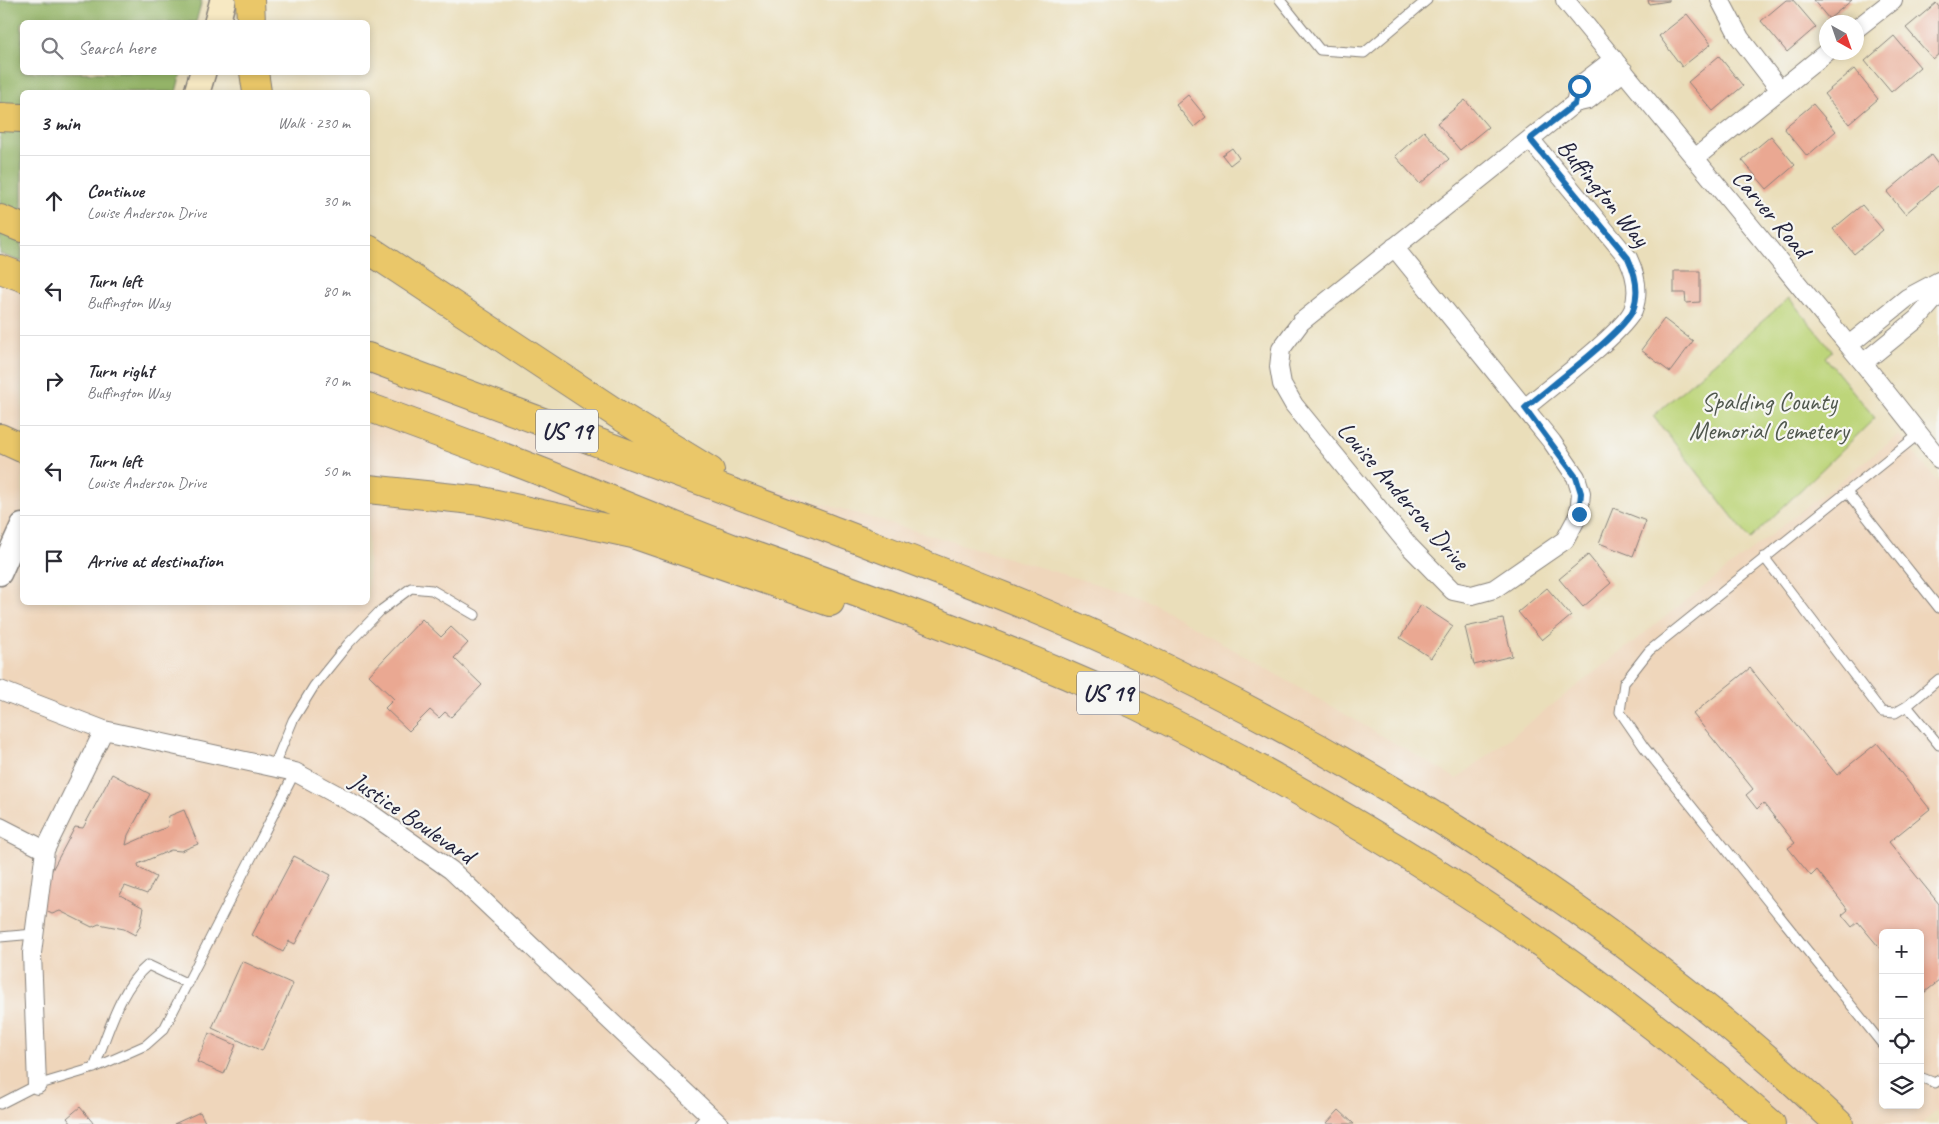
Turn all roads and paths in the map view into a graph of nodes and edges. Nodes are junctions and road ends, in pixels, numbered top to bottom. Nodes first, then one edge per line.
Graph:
1 (223, 0) edge
2 (250, 0) edge
3 (1280, 0) edge
4 (1427, 0) edge
5 (1565, 0) edge
6 (1720, 0) edge
7 (1893, 0) edge
8 (218, 20) edge
9 (251, 20) edge
10 (1864, 23) edge
11 (1819, 58) edge
12 (1619, 65) junction
13 (202, 75) edge
14 (254, 75) edge
15 (198, 90) edge
16 (257, 90) edge
17 (1780, 90) junction
18 (0, 117) edge
19 (20, 118) edge
20 (1530, 139) junction
21 (1695, 158) junction
22 (0, 219) edge
23 (20, 227) edge
24 (1394, 247) junction
25 (370, 250) edge
26 (0, 269) edge
27 (20, 277) edge
28 (1939, 281) edge
29 (1939, 294) edge
30 (1849, 345) junction
31 (370, 358) edge
32 (1863, 363) junction
33 (370, 407) edge
34 (1525, 408) junction
35 (1919, 434) junction
36 (0, 438) edge
37 (20, 447) edge
38 (1939, 460) edge
39 (370, 489) edge
40 (1847, 492) junction
41 (767, 505) junction
42 (20, 529) edge
43 (1764, 557) junction
44 (0, 574) edge
45 (1939, 608) edge
46 (475, 615) dead end
47 (1000, 646) junction
48 (1939, 679) edge
49 (0, 690) edge
50 (1907, 706) junction
51 (104, 730) junction
52 (1939, 744) edge
53 (274, 766) junction
54 (295, 772) junction
55 (2, 832) edge
56 (45, 850) junction
57 (34, 934) junction
58 (0, 937) edge
59 (188, 984) junction
60 (1879, 1040) edge
61 (94, 1068) junction
62 (1924, 1079) edge
63 (1939, 1080) edge
64 (37, 1086) junction
65 (0, 1104) edge
66 (709, 1121) edge
67 (1770, 1124) edge
68 (1839, 1124) edge

1 - 8 main road
2 - 9 highway
3 - 4 lane
5 - 12 street, Carver Road
6 - 17 street
7 - 10 street
11 - 17 street
12 - 20 street, Louise Anderson Drive
12 - 21 street, Carver Road
13 - 15 main road
14 - 16 highway
17 - 21 street
18 - 19 highway
20 - 24 street, Louise Anderson Drive
20 - 34 street, Buffington Way
21 - 30 street, Carver Road
22 - 23 highway
24 - 34 street, Louise Anderson Drive
24 - 34 street, Louise Anderson Drive
25 - 41 highway
26 - 27 highway
28 - 30 street
29 - 32 street
30 - 32 street, Carver Road
31 - 41 highway, US 19
32 - 35 street, Carver Road
33 - 47 highway, US 19
35 - 38 street, Carver Road
35 - 40 lane
36 - 37 highway
39 - 47 highway
40 - 43 lane
40 - 45 lane
41 - 68 highway, US 19
42 - 44 street
43 - 50 lane
43 - 60 lane
46 - 53 lane
47 - 67 highway, US 19
48 - 50 lane
49 - 51 street, Justice Boulevard
50 - 52 lane
51 - 53 street, Justice Boulevard
51 - 56 street
53 - 54 street, Justice Boulevard
54 - 59 lane
54 - 66 street, Justice Boulevard
55 - 56 street
56 - 57 street
57 - 58 lane
57 - 64 street
59 - 61 lane
59 - 61 lane
61 - 64 lane
62 - 63 lane
64 - 65 lane

